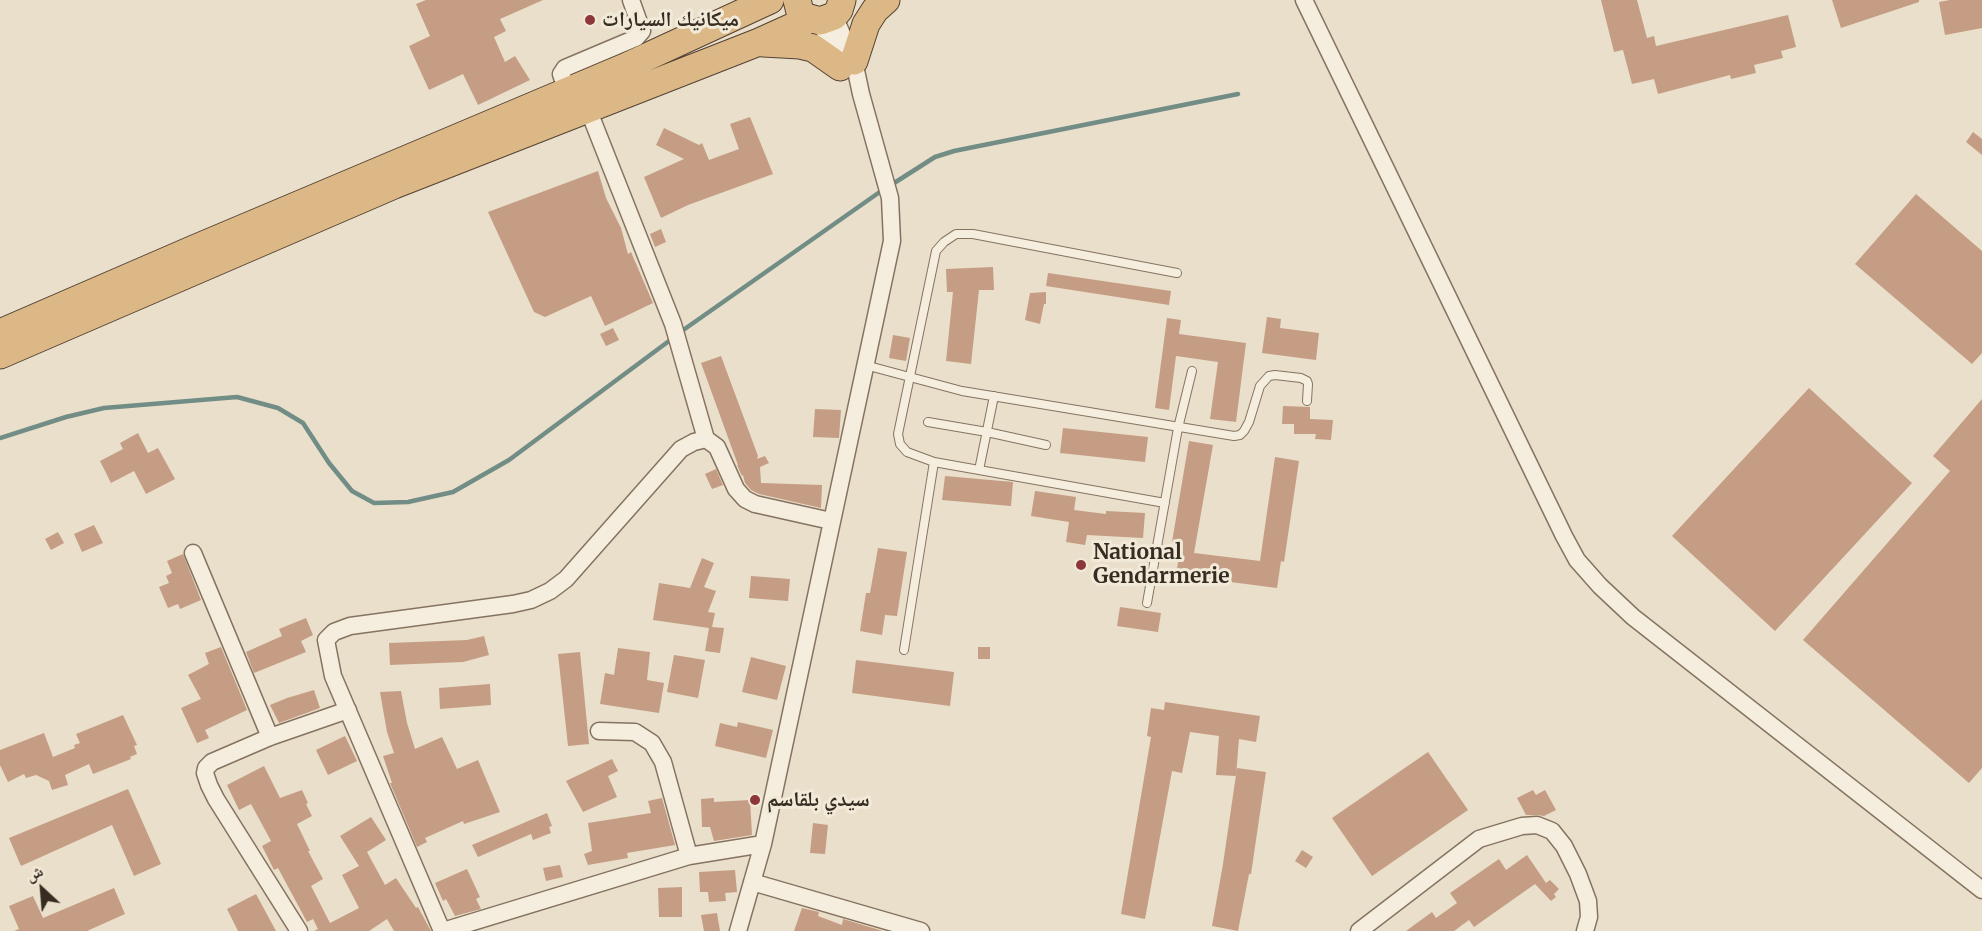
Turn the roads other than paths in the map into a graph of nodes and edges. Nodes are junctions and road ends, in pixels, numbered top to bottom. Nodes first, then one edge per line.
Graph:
1 (631, 0) edge
2 (770, 0) edge
3 (886, 0) edge
4 (1304, 0) edge
5 (828, 8) edge
6 (759, 42) junction
7 (847, 64) junction
8 (578, 100) junction
9 (1177, 273) dead end
10 (0, 333) edge
11 (0, 355) edge
12 (865, 365) junction
13 (1192, 370) dead end
14 (910, 377) junction
15 (994, 396) junction
16 (1307, 401) dead end
17 (928, 422) dead end
18 (1178, 428) junction
19 (987, 432) junction
20 (706, 439) junction
21 (1046, 445) dead end
22 (934, 462) junction
23 (980, 470) junction
24 (1165, 503) junction
25 (831, 521) junction
26 (193, 553) dead end
27 (1148, 603) dead end
28 (904, 650) dead end
29 (348, 710) junction
30 (598, 731) dead end
31 (270, 737) junction
32 (763, 844) junction
33 (689, 856) junction
34 (752, 882) junction
35 (1982, 890) edge
36 (299, 931) edge
37 (443, 931) edge
38 (738, 931) edge
39 (921, 931) edge
40 (1359, 931) edge
41 (1585, 931) edge

1 - 8 street
2 - 8 highway
3 - 7 highway
4 - 35 street
5 - 6 highway
5 - 7 street
6 - 7 highway
6 - 8 highway
7 - 12 street
8 - 10 highway
8 - 11 highway
8 - 20 street
9 - 14 lane
12 - 14 lane
12 - 25 street
13 - 18 lane
14 - 15 lane
14 - 22 lane
15 - 18 lane
15 - 19 lane
16 - 18 lane
17 - 19 lane
18 - 24 lane
19 - 21 lane
19 - 23 lane
20 - 25 street
20 - 29 street
22 - 23 lane
22 - 28 lane
23 - 24 lane
24 - 27 lane
25 - 32 street
26 - 31 street
29 - 31 street
29 - 37 street
30 - 33 street
31 - 36 street
32 - 33 street
32 - 34 street
33 - 37 street
34 - 38 street
34 - 39 street
40 - 41 street

